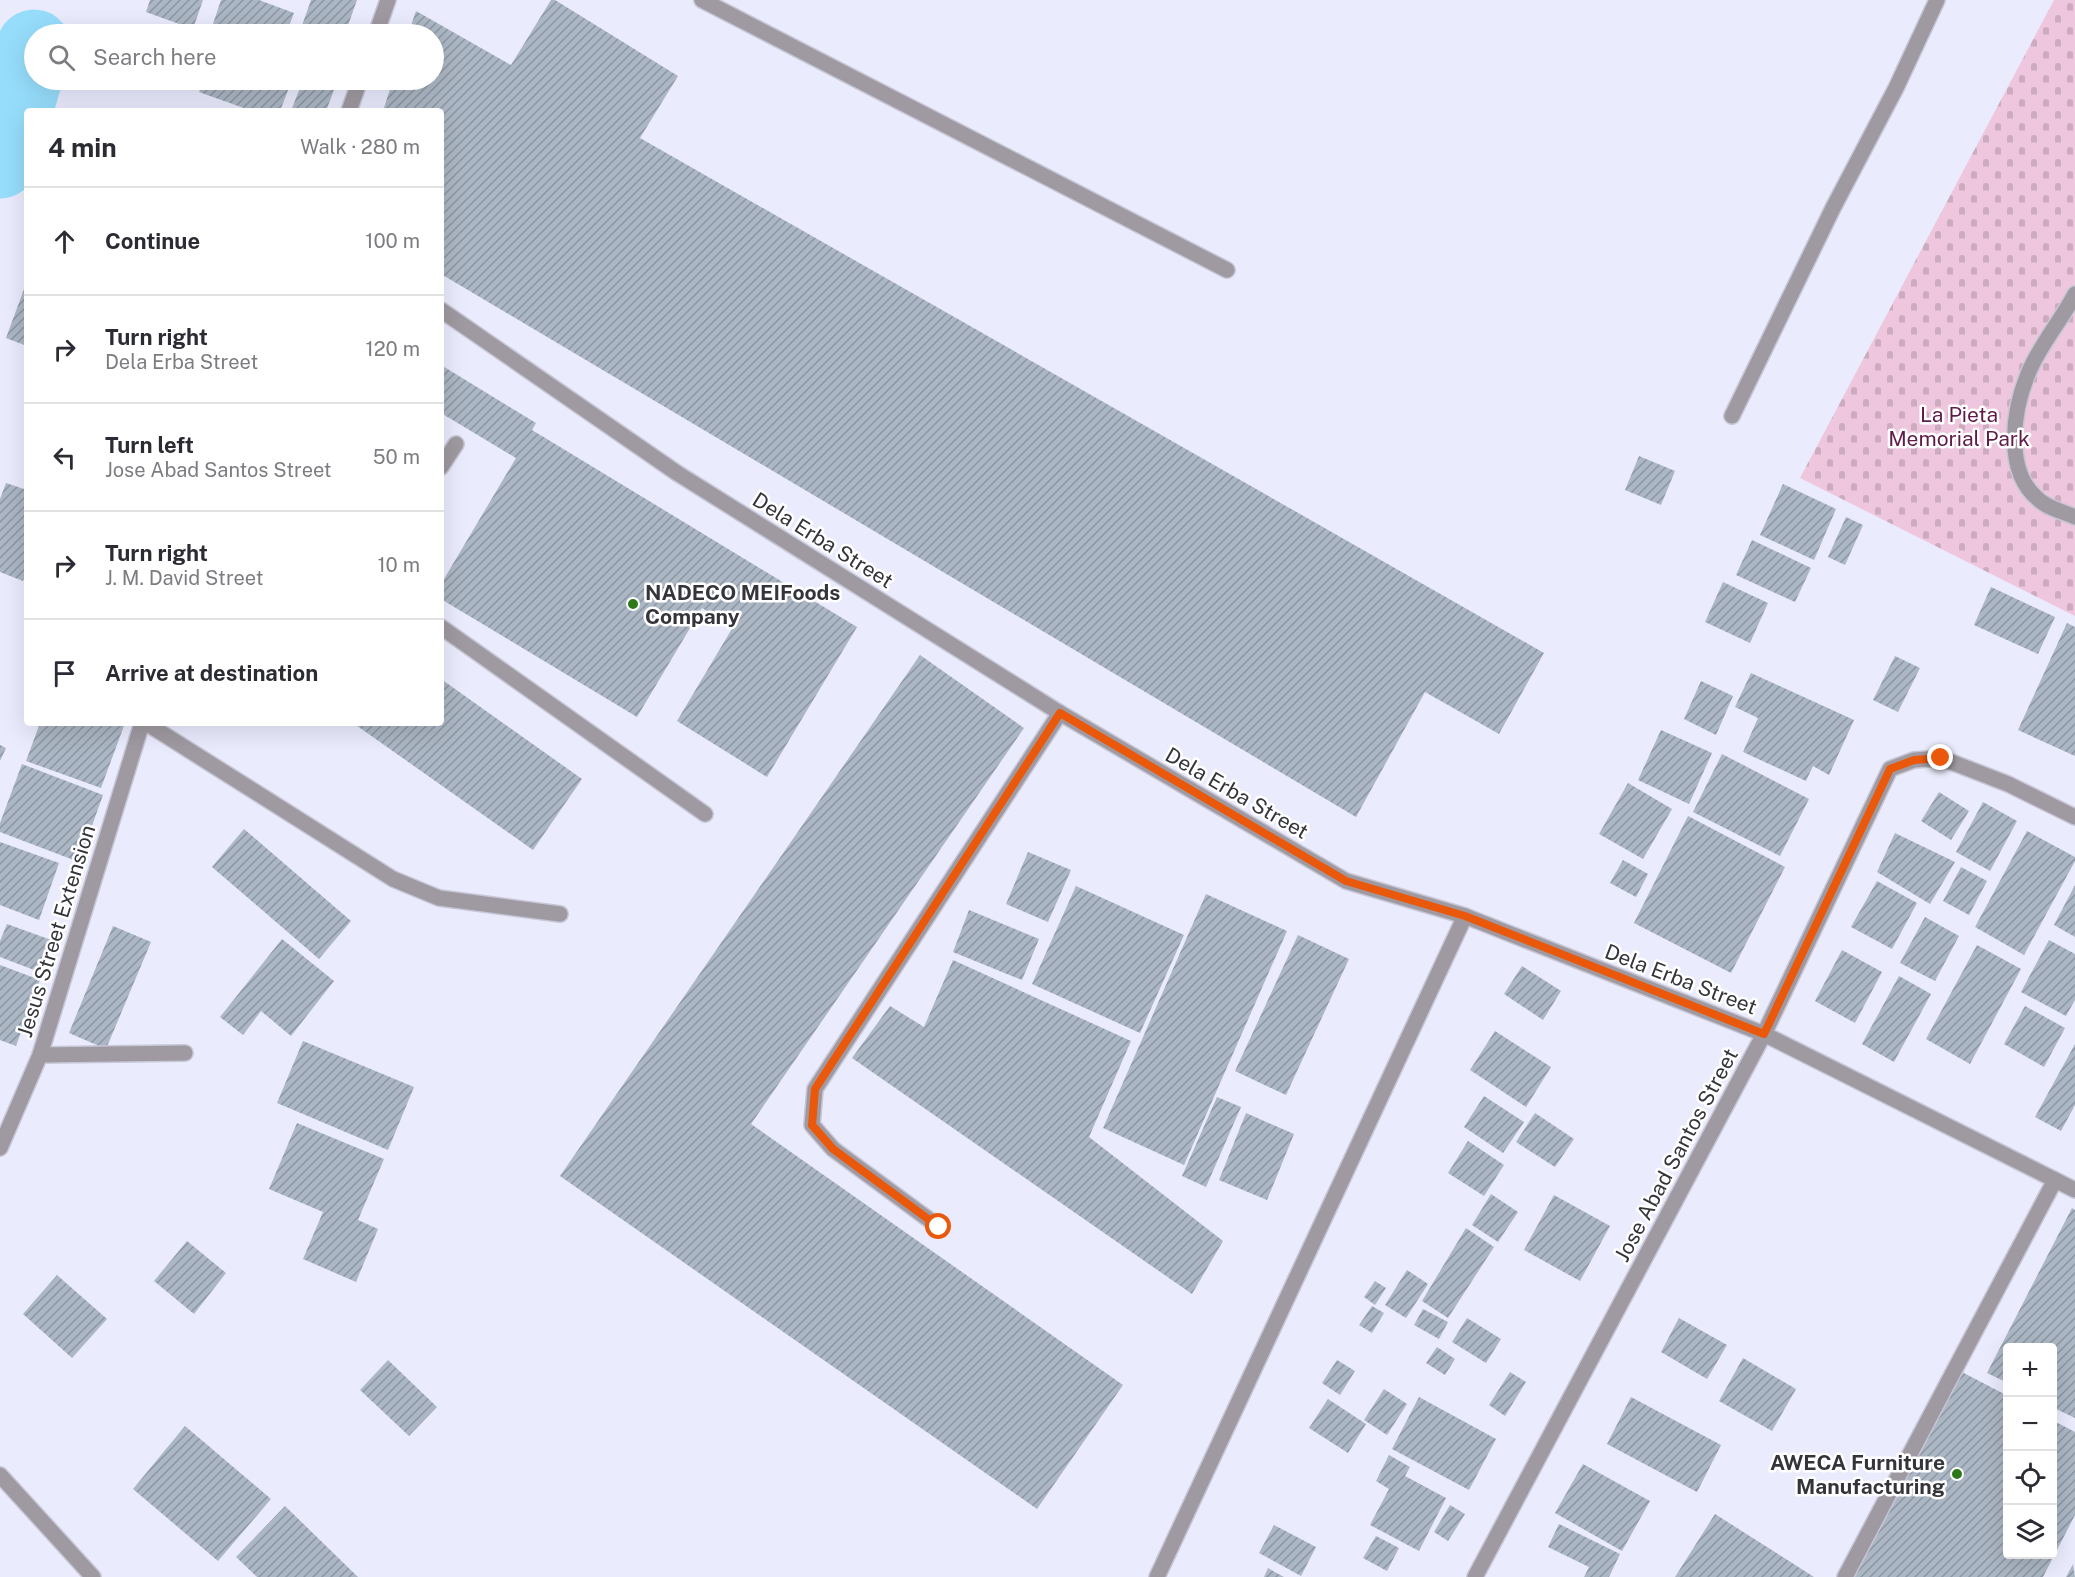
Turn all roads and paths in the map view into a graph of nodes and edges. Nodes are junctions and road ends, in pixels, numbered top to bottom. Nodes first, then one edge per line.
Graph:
1 (388, 0) edge
2 (702, 0) edge
3 (1937, 0) edge
4 (380, 24) edge
5 (356, 90) edge
6 (350, 108) edge
7 (1227, 270) dead end
8 (2075, 294) edge
9 (444, 312) edge
10 (1732, 416) dead end
11 (456, 444) dead end
12 (444, 462) edge
13 (2075, 517) edge
14 (444, 629) edge
15 (1060, 713) junction
16 (143, 726) edge
17 (149, 726) edge
18 (705, 814) dead end
19 (2075, 816) edge
20 (560, 915) dead end
21 (1465, 916) junction
22 (1764, 1034) junction
23 (185, 1053) dead end
24 (40, 1055) junction
25 (0, 1148) edge
26 (2055, 1180) junction
27 (2075, 1190) edge
28 (939, 1227) dead end
29 (0, 1475) edge
30 (93, 1577) edge
31 (1157, 1577) edge
32 (1475, 1577) edge
33 (1845, 1577) edge

1 - 4 street
2 - 7 street
3 - 10 street
5 - 6 street
8 - 13 street
9 - 15 street, Dela Erba Street
11 - 12 street
14 - 18 street
15 - 21 street, Dela Erba Street
15 - 28 street
16 - 24 street, Jesus Street Extension
17 - 20 street
19 - 22 street, Jose Abad Santos Street
21 - 22 street, Dela Erba Street
21 - 31 street
22 - 26 street, Dela Erba Street
22 - 32 street, Jose Abad Santos Street
23 - 24 street
24 - 25 street, Jesus Street Extension
26 - 27 street, Dela Erba Street
26 - 33 street
29 - 30 street

